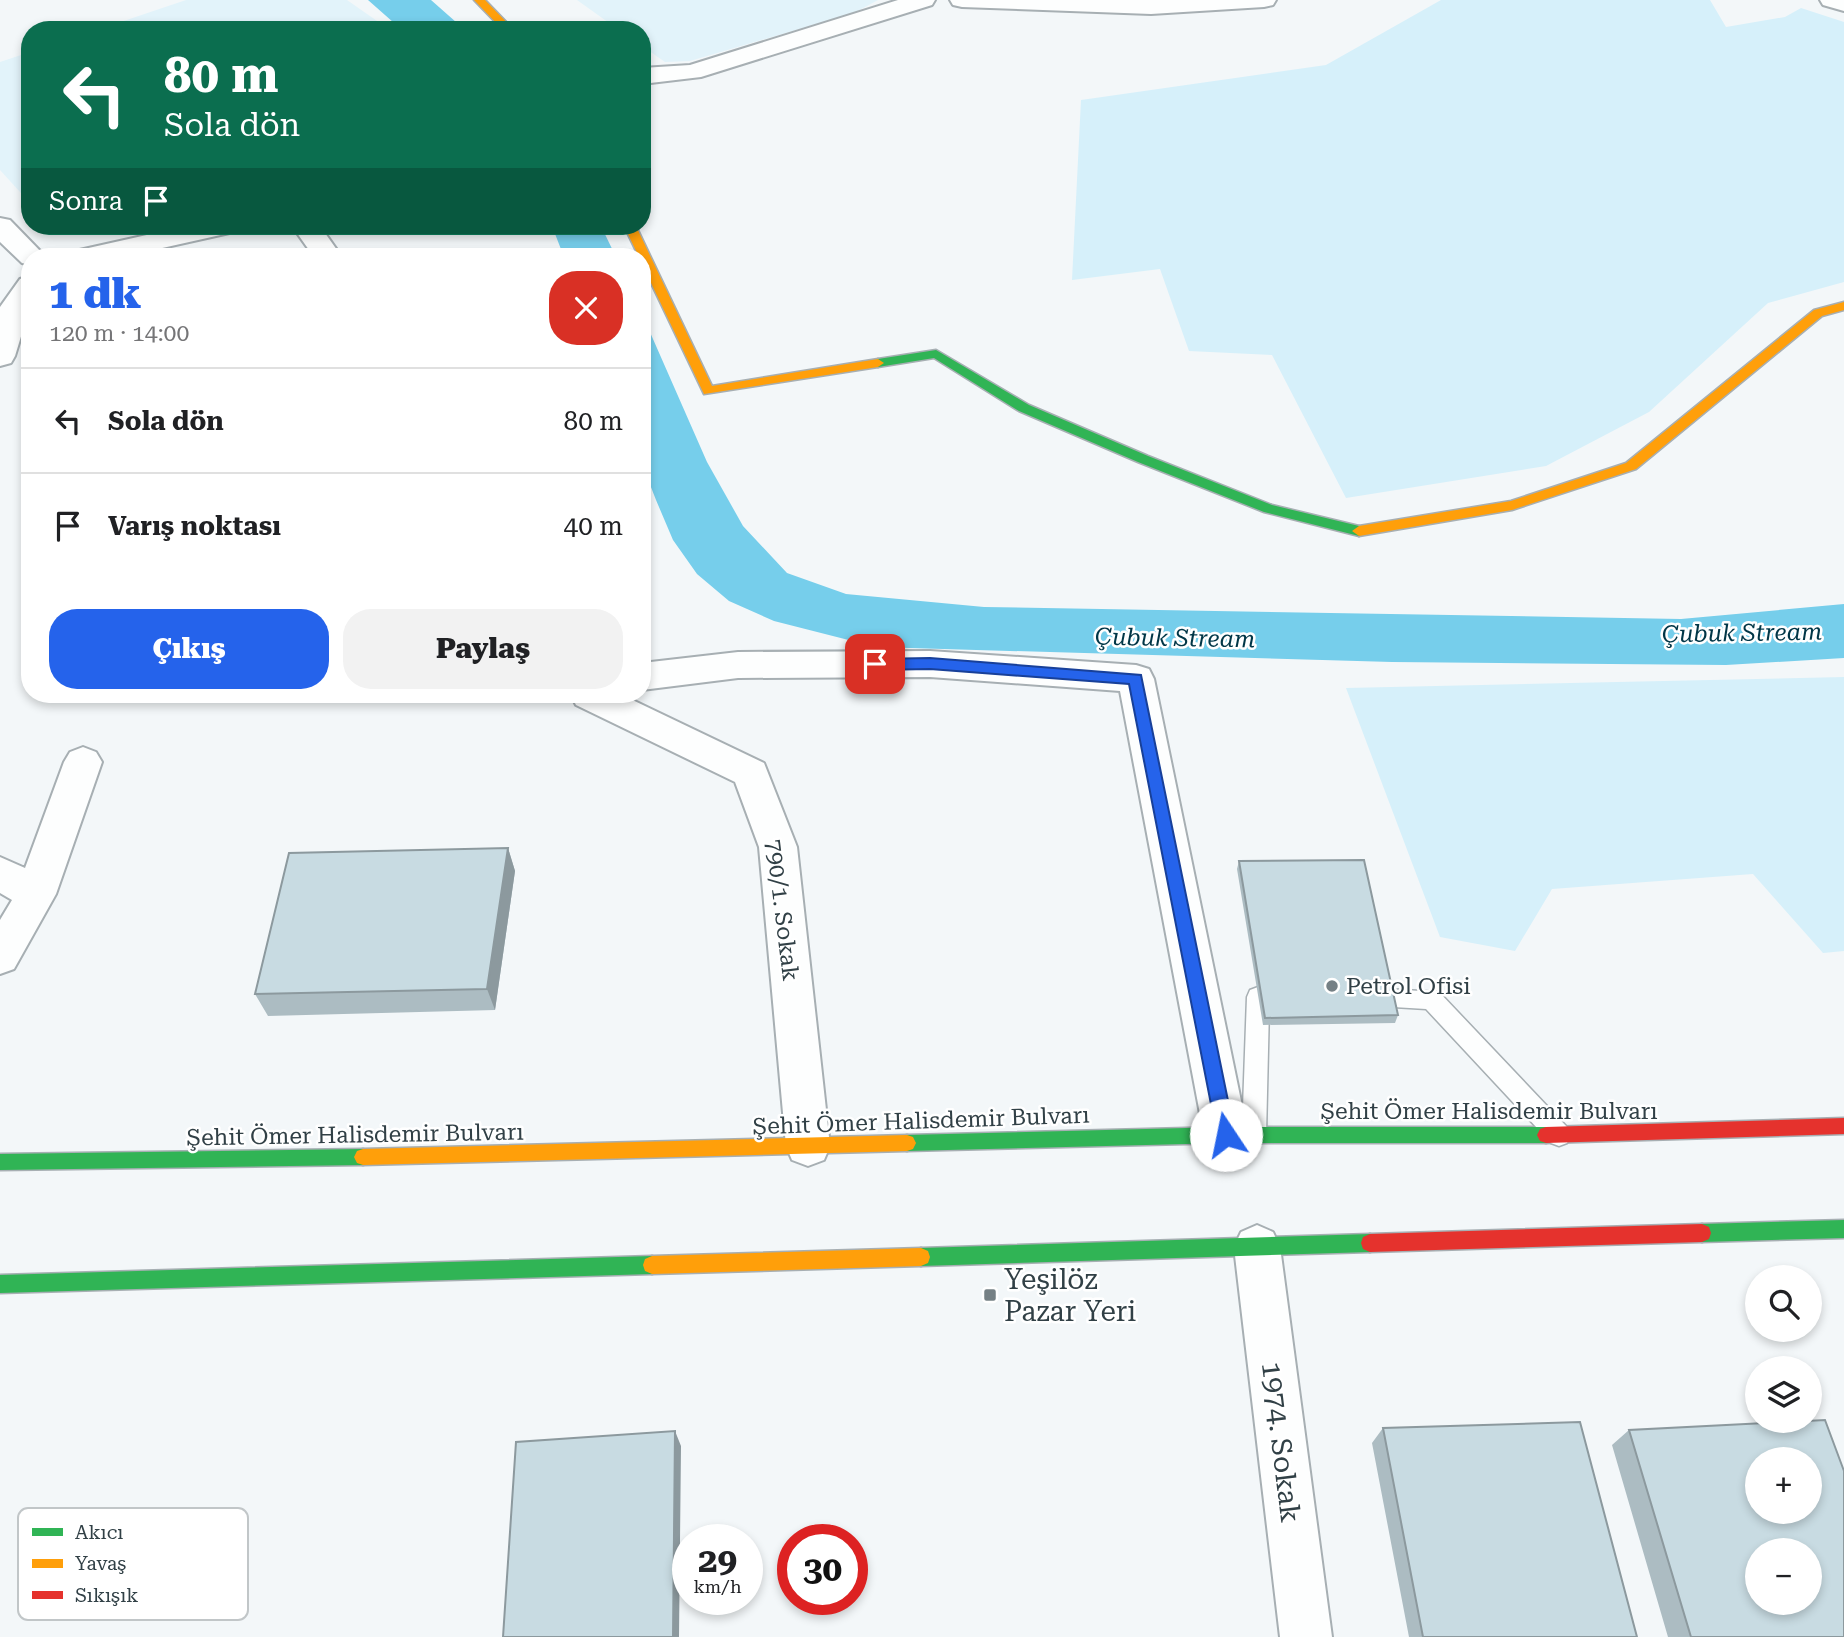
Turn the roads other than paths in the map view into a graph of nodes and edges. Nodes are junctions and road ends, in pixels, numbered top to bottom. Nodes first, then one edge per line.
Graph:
1 (479, 0) edge
2 (923, 0) edge
3 (962, 0) edge
4 (1264, 0) edge
5 (1832, 0) edge
6 (1844, 4) edge
7 (500, 21) edge
8 (651, 75) edge
9 (0, 226) edge
10 (184, 235) edge
11 (23, 248) edge
12 (125, 248) edge
13 (651, 272) edge
14 (21, 298) edge
15 (1844, 306) edge
16 (0, 356) edge
17 (651, 676) edge
18 (606, 703) edge
19 (83, 762) dead end
20 (0, 873) edge
21 (36, 894) junction
22 (0, 957) edge
23 (1311, 997) edge
24 (1351, 998) edge
25 (1844, 1125) edge
26 (1240, 1135) junction
27 (1559, 1135) junction
28 (53, 1145) dead end
29 (808, 1146) junction
30 (0, 1162) edge
31 (173, 1162) junction
32 (1844, 1230) edge
33 (1257, 1247) junction
34 (232, 1278) junction
35 (0, 1284) edge
36 (82, 1299) dead end
37 (1306, 1637) edge

1 - 7 main road
2 - 8 street
3 - 4 street
5 - 6 street
9 - 11 street
10 - 12 street
13 - 15 main road
14 - 16 street
17 - 26 street
18 - 29 street, 790/1. Sokak
19 - 21 street
20 - 21 street
21 - 22 street
23 - 26 lane
24 - 27 lane
25 - 27 main road, Şehit Ömer Halisdemir Bulvarı
26 - 27 main road, Şehit Ömer Halisdemir Bulvarı
26 - 29 main road, Şehit Ömer Halisdemir Bulvarı
28 - 31 main road
29 - 31 main road, Şehit Ömer Halisdemir Bulvarı
30 - 31 main road, Şehit Ömer Halisdemir Bulvarı
32 - 33 main road
33 - 34 main road
33 - 37 street, 1974. Sokak
34 - 35 main road
34 - 36 main road

